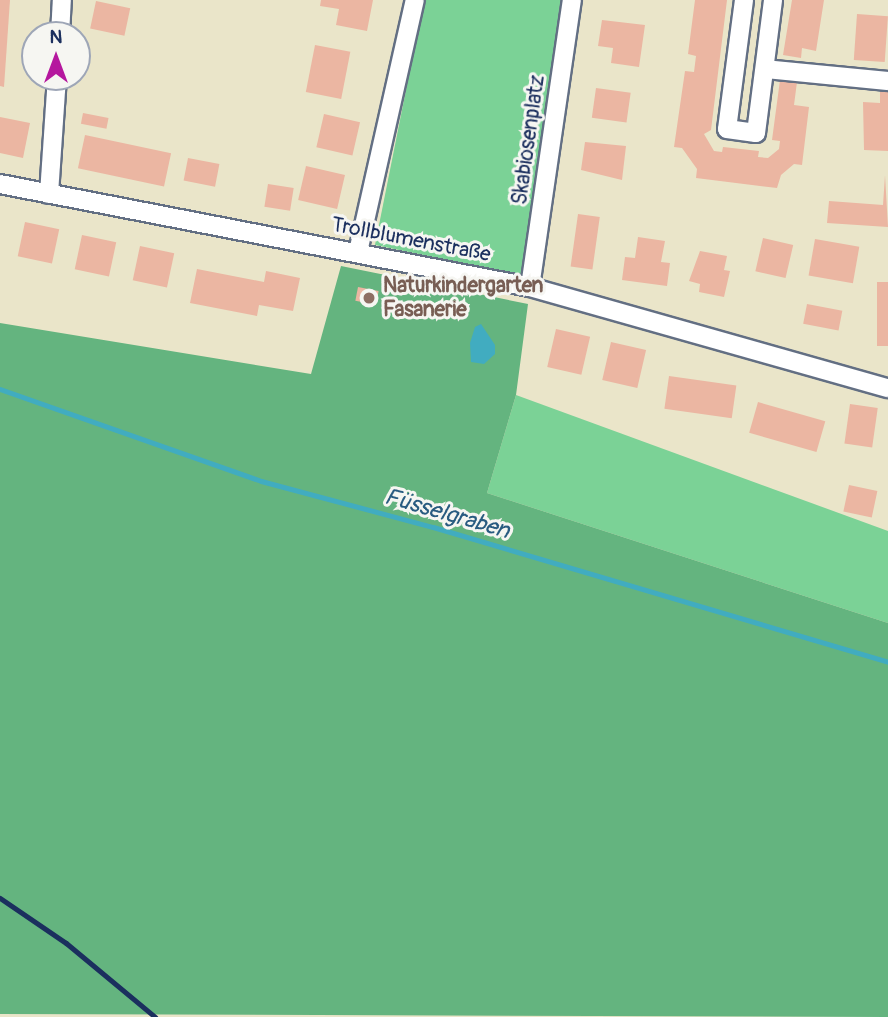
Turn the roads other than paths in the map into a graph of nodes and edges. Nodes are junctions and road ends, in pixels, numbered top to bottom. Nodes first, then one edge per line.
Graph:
1 (62, 0) edge
2 (415, 0) edge
3 (572, 0) edge
4 (744, 0) edge
5 (773, 0) edge
6 (61, 21) edge
7 (765, 69) junction
8 (888, 81) edge
9 (56, 91) edge
10 (0, 184) edge
11 (50, 194) junction
12 (358, 252) junction
13 (530, 287) junction
14 (888, 388) edge

1 - 6 street
2 - 12 street
3 - 13 street, Skabiosenplatz
4 - 7 street
5 - 7 street
7 - 8 street
9 - 11 street
10 - 11 street, Trollblumenstraße
11 - 12 street, Trollblumenstraße
12 - 13 street, Trollblumenstraße
13 - 14 street, Trollblumenstraße

